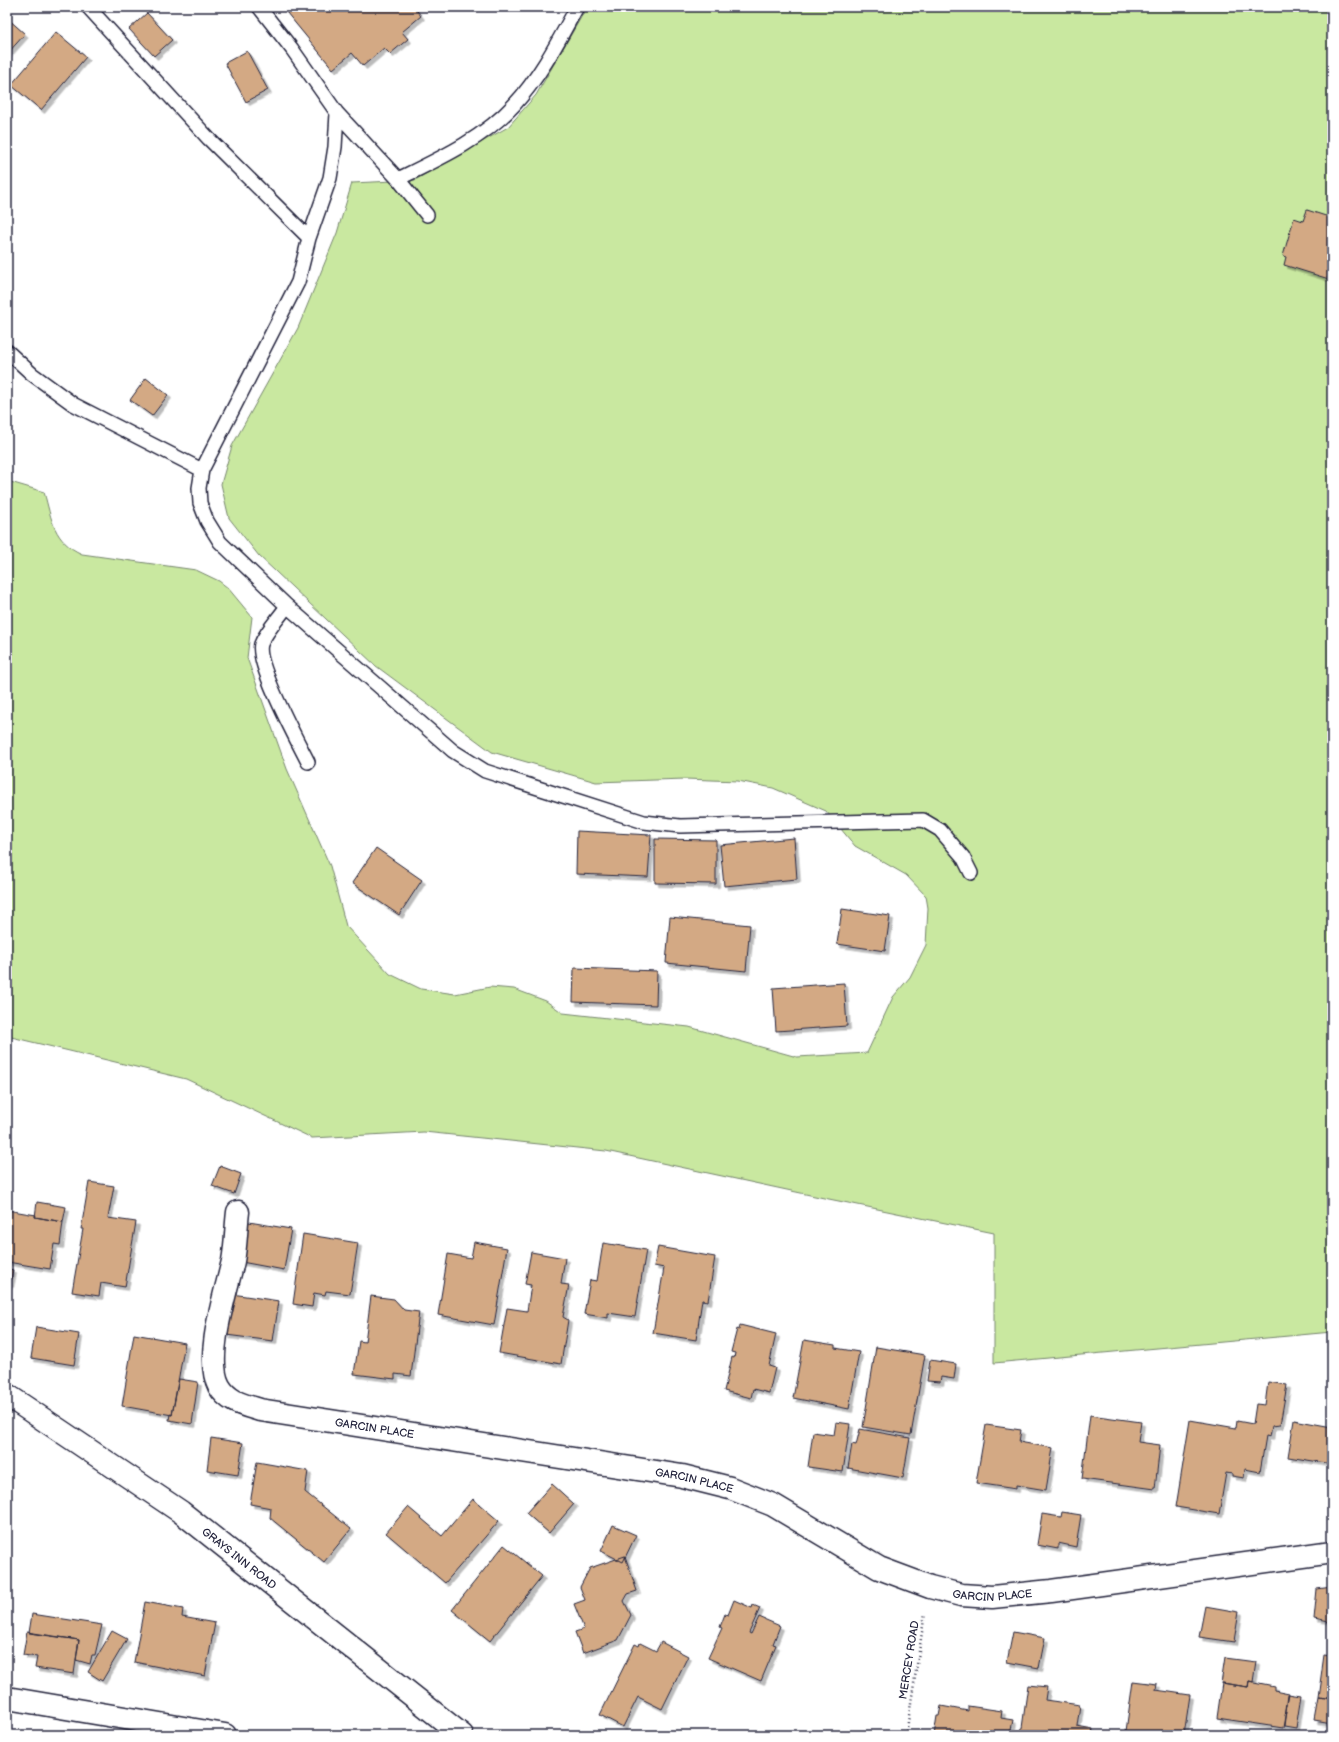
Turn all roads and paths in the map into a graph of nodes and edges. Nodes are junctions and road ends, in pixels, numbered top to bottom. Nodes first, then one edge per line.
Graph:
1 (88, 7) edge
2 (259, 7) edge
3 (577, 7) edge
4 (337, 113) junction
5 (398, 179) junction
6 (427, 215) dead end
7 (309, 238) junction
8 (7, 351) edge
9 (202, 470) junction
10 (287, 606) junction
11 (308, 762) dead end
12 (971, 873) dead end
13 (238, 1212) dead end
14 (7, 1395) edge
15 (1332, 1552) edge
16 (930, 1587) junction
17 (7, 1698) edge
18 (225, 1735) edge
19 (462, 1735) edge
20 (906, 1735) edge

1 - 7 lane
2 - 4 lane
3 - 5 lane
4 - 5 lane
4 - 7 lane
5 - 6 lane
7 - 9 lane
8 - 9 lane
9 - 10 lane
10 - 11 lane
10 - 12 lane
13 - 16 street, GARCIN PLACE
14 - 19 street, GRAYS INN ROAD
15 - 16 street, GARCIN PLACE
16 - 20 path, MERCEY ROAD
17 - 18 street

